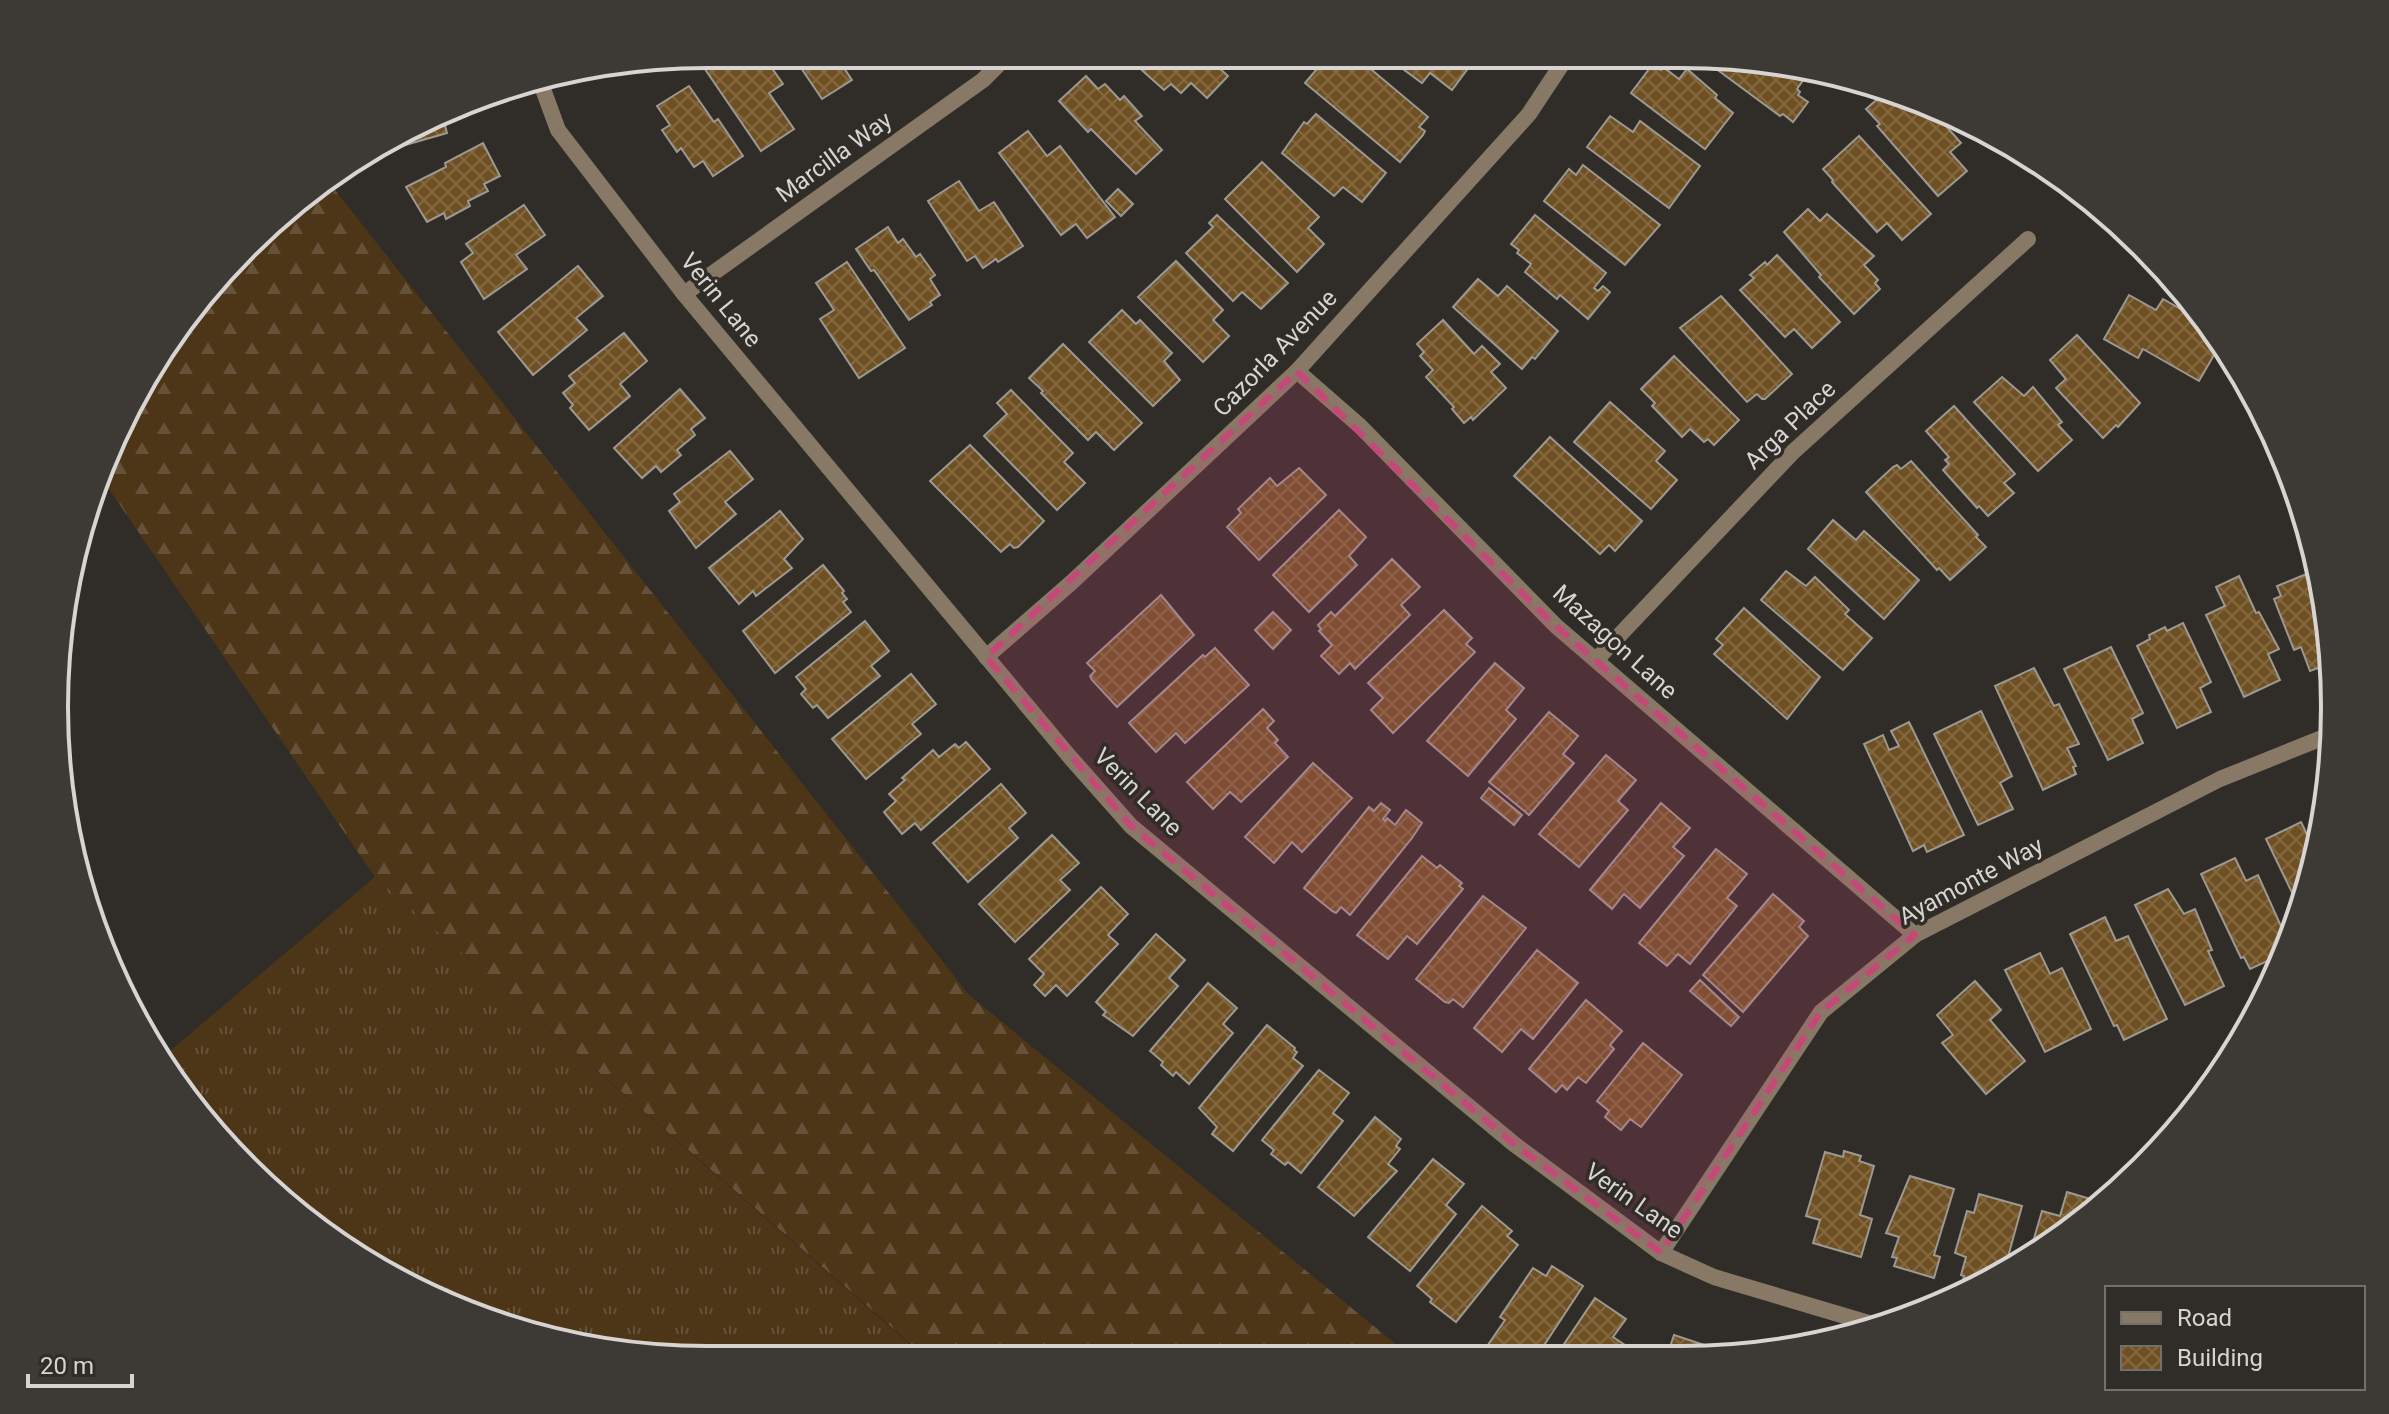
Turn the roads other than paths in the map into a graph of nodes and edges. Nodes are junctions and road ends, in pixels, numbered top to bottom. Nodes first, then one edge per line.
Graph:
1 (995, 68) edge
2 (1559, 68) edge
3 (543, 90) edge
4 (2028, 239) dead end
5 (684, 294) junction
6 (1297, 371) junction
7 (986, 657) junction
8 (1597, 659) junction
9 (2320, 739) edge
10 (1915, 935) junction
11 (1661, 1253) junction
12 (1859, 1320) edge

1 - 5 street, Marcilla Way
2 - 6 street, Cazorla Avenue
3 - 5 street, Verin Lane
4 - 8 street, Arga Place
5 - 7 street, Verin Lane
6 - 7 street, Cazorla Avenue
6 - 8 street, Mazagon Lane
7 - 11 street, Verin Lane
8 - 10 street, Mazagon Lane
9 - 10 street, Ayamonte Way
10 - 11 street, Ayamonte Way
11 - 12 street, Verin Lane

